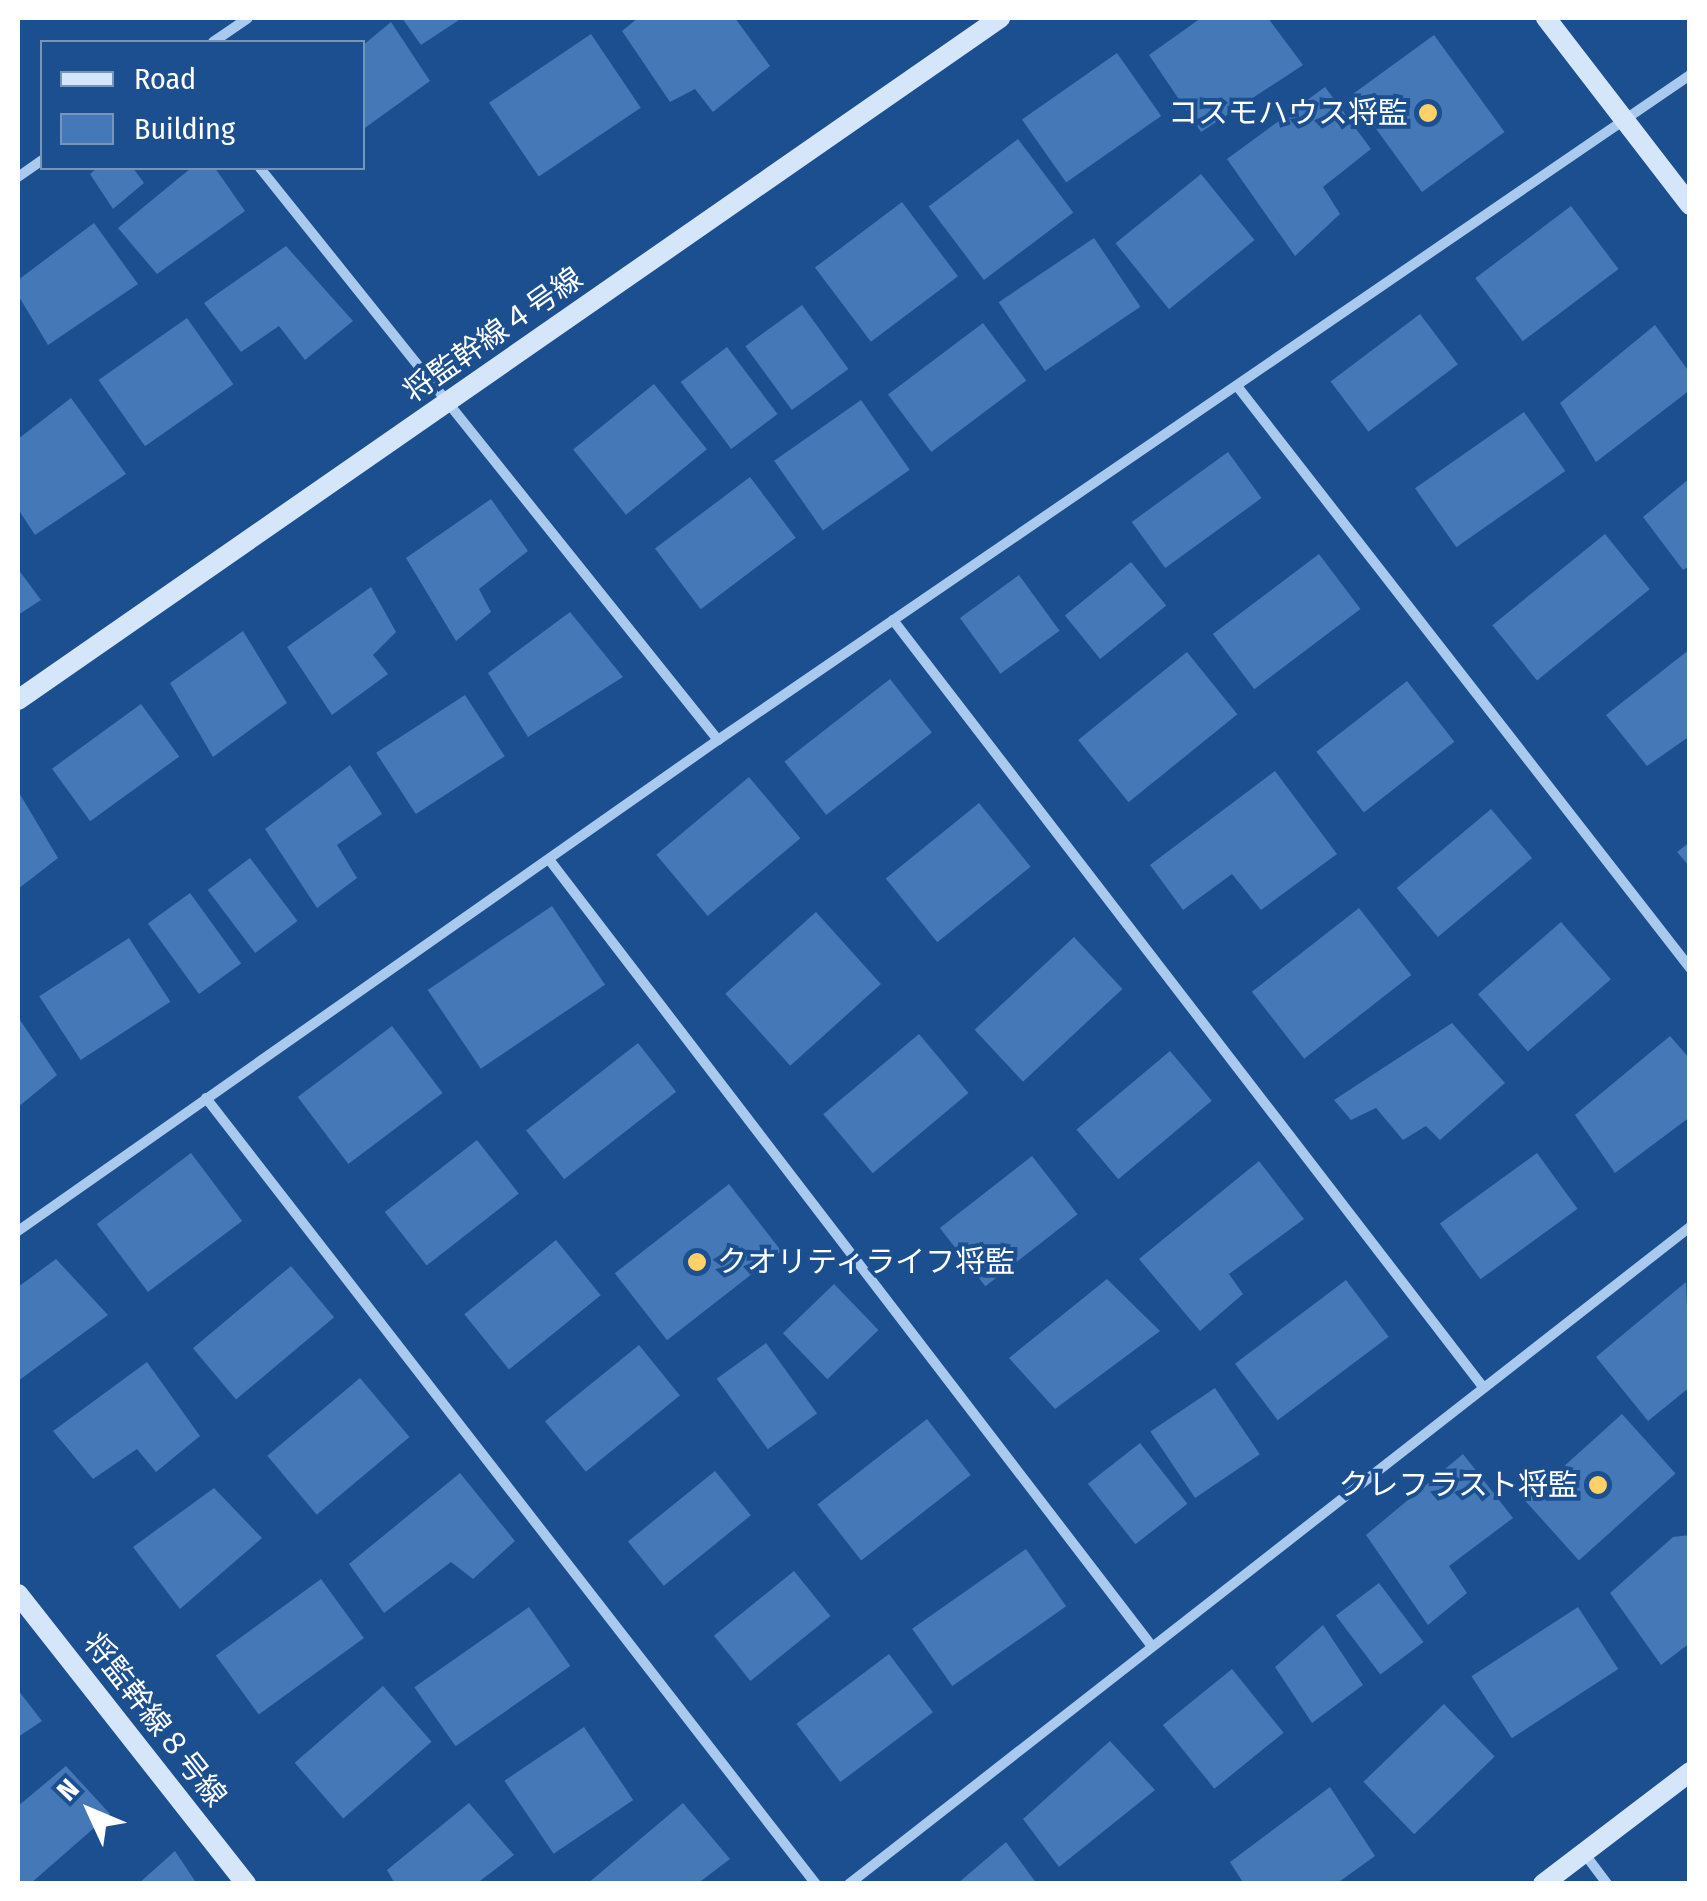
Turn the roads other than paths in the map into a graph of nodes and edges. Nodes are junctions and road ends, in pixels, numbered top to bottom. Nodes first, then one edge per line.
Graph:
1 (248, 18) edge
2 (1000, 18) edge
3 (1546, 18) edge
4 (215, 40) edge
5 (1690, 75) edge
6 (1623, 120) junction
7 (40, 161) edge
8 (262, 170) edge
9 (18, 177) edge
10 (1690, 205) edge
11 (1237, 386) junction
12 (445, 406) junction
13 (893, 620) junction
14 (18, 700) edge
15 (718, 740) junction
16 (551, 862) junction
17 (1690, 968) edge
18 (206, 1098) junction
19 (1690, 1227) edge
20 (18, 1231) edge
21 (1483, 1387) junction
22 (18, 1594) edge
23 (1151, 1645) junction
24 (1690, 1772) edge
25 (1584, 1852) junction
26 (246, 1884) edge
27 (816, 1884) edge
28 (849, 1884) edge
29 (1543, 1884) edge
30 (1607, 1884) edge

1 - 4 street
2 - 12 street, 将監幹線４号線
3 - 6 street
5 - 6 street
6 - 10 street
6 - 11 street
7 - 9 street
8 - 12 street
11 - 13 street
11 - 17 street
12 - 14 street, 将監幹線４号線
12 - 15 street
13 - 15 street
13 - 21 street
15 - 16 street
16 - 18 street
16 - 23 street
18 - 20 street
18 - 27 street
19 - 21 street
21 - 23 street
22 - 26 street, 将監幹線８号線
23 - 28 street
24 - 25 street
25 - 29 street
25 - 30 street

